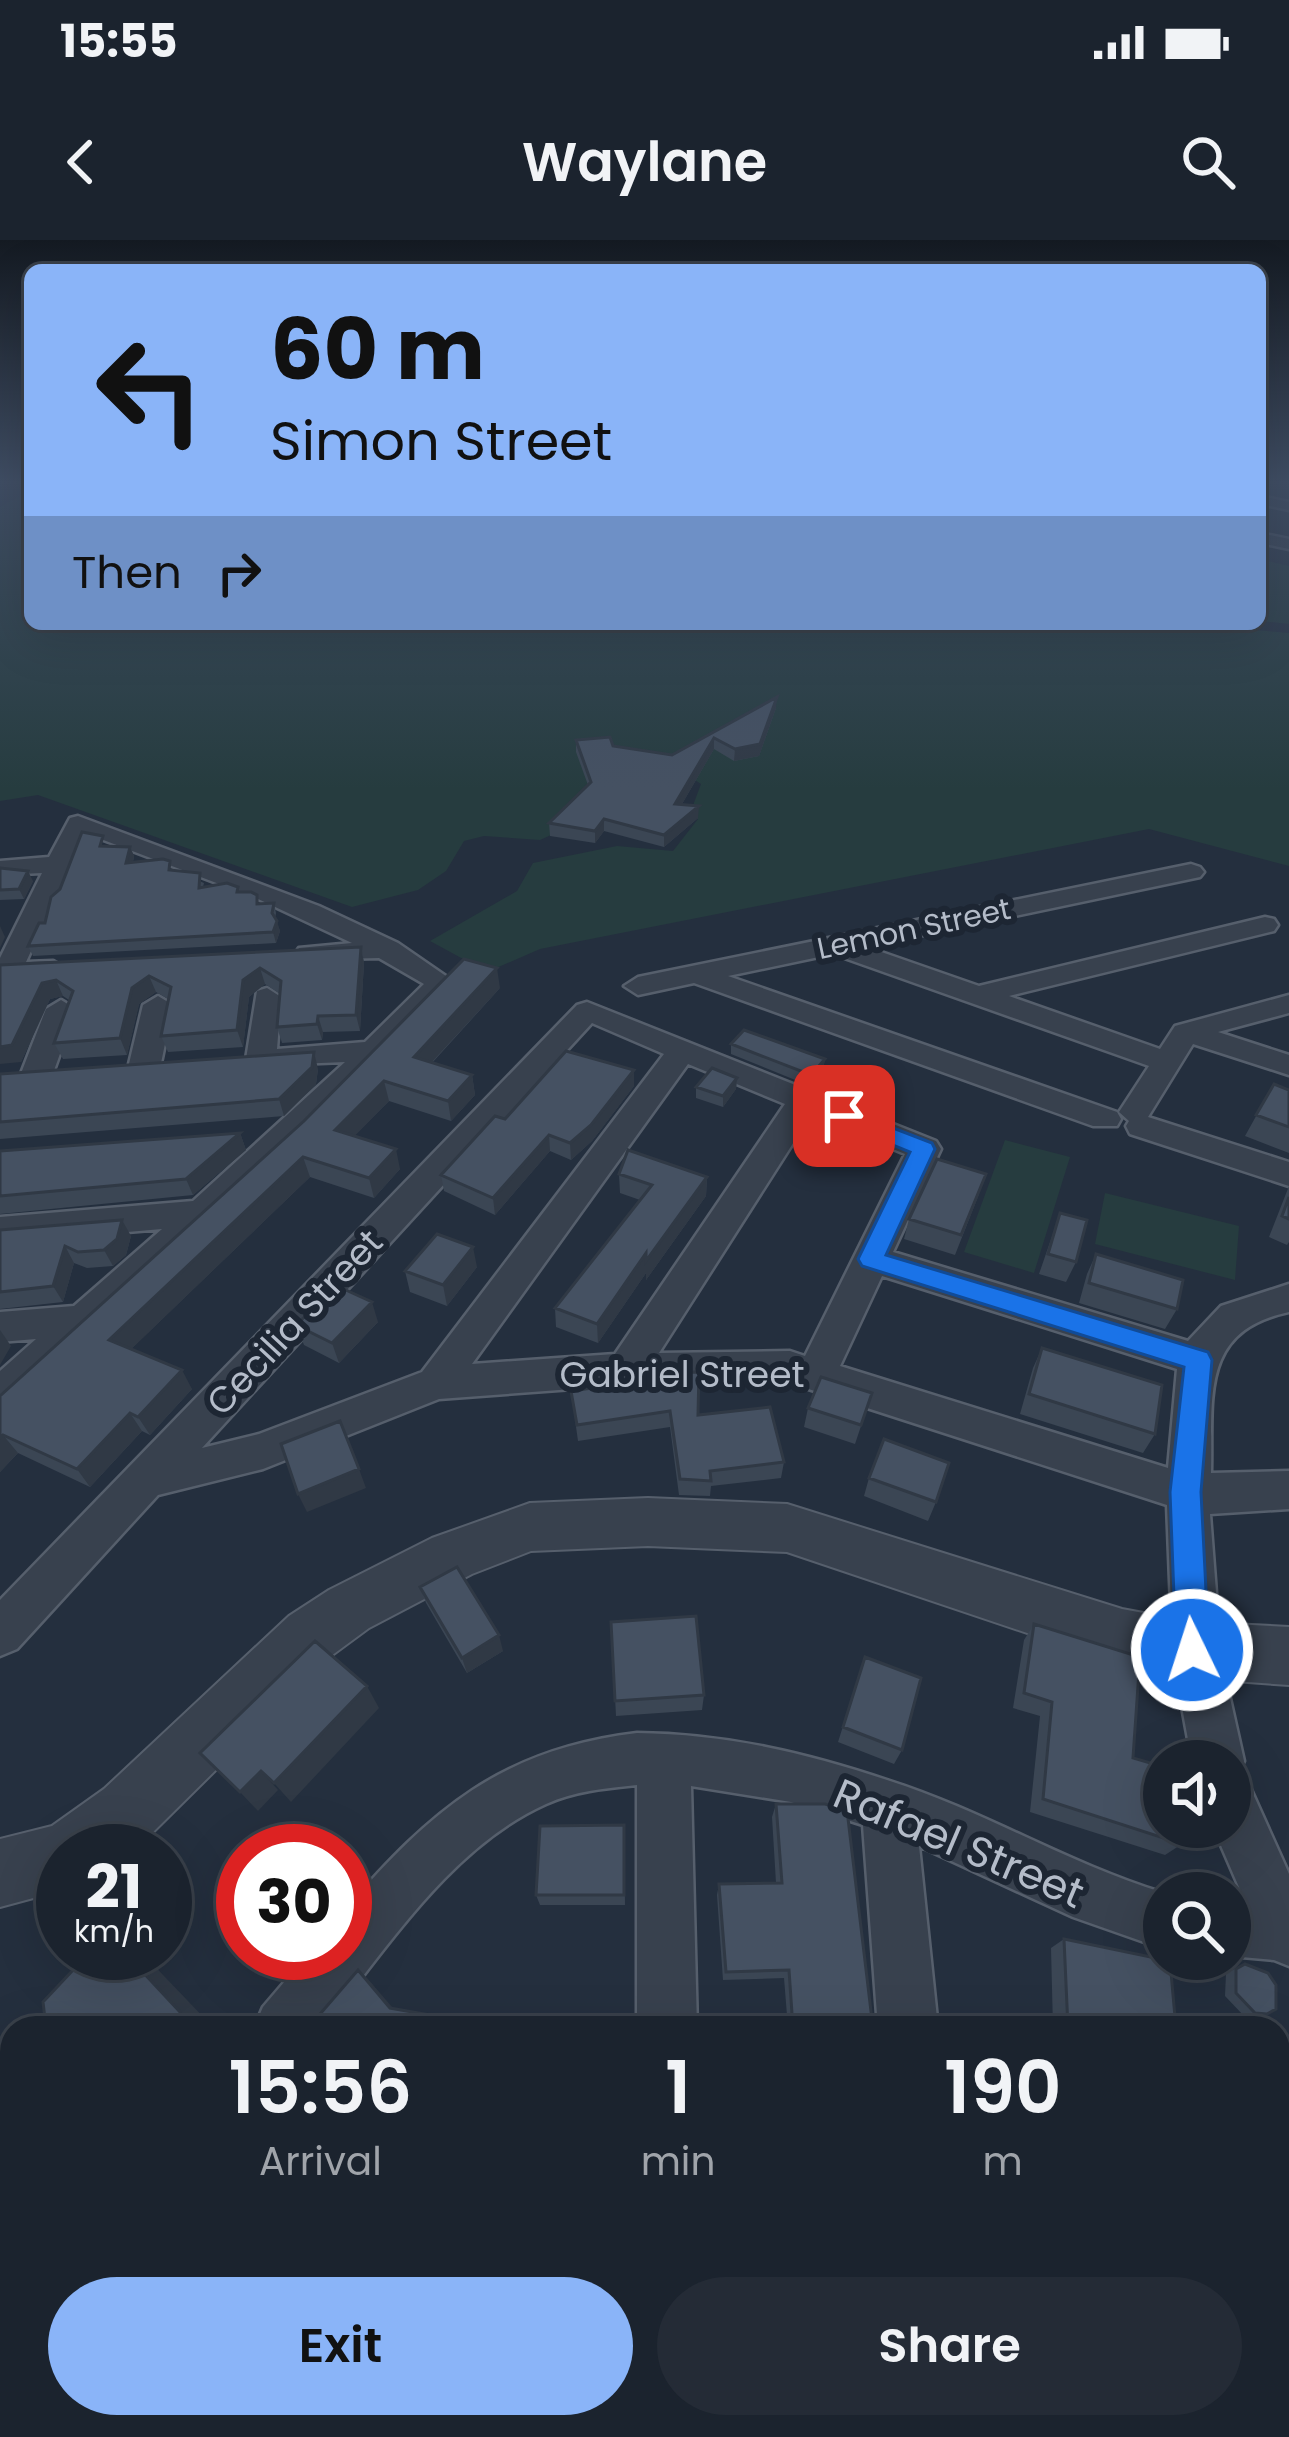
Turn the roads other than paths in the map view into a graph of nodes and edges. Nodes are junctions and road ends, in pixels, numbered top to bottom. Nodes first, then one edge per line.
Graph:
1 (58, 864) junction
2 (4, 868) edge
3 (1191, 872) dead end
4 (1265, 925) dead end
5 (836, 945) junction
6 (388, 949) junction
7 (269, 956) edge
8 (79, 967) edge
9 (695, 974) junction
10 (638, 986) dead end
11 (974, 996) junction
12 (266, 997) dead end
13 (1289, 1004) edge
14 (158, 1006) dead end
15 (61, 1009) edge
16 (1186, 1032) junction
17 (373, 1051) junction
18 (682, 1052) junction
19 (1166, 1061) junction
20 (1289, 1065) edge
21 (145, 1068) edge
22 (80, 1072) edge
23 (37, 1076) junction
24 (0, 1078) edge
25 (803, 1100) junction
26 (1128, 1119) junction
27 (295, 1130) junction
28 (250, 1133) dead end
29 (1289, 1174) edge
30 (202, 1214) junction
31 (0, 1230) edge
32 (871, 1259) junction
33 (1289, 1298) edge
34 (83, 1320) junction
35 (0, 1327) edge
36 (1198, 1360) junction
37 (627, 1369) junction
38 (817, 1372) junction
39 (436, 1383) junction
40 (0, 1395) edge
41 (145, 1480) junction
42 (1289, 1490) edge
43 (1185, 1492) junction
44 (0, 1633) edge
45 (1192, 1650) junction
46 (1289, 1656) edge
47 (1213, 1740) edge
48 (665, 1759) junction
49 (888, 1806) junction
50 (111, 1824) edge
51 (1250, 1848) edge
52 (36, 1864) edge
53 (0, 1873) edge
54 (1143, 1915) edge
55 (1251, 1930) edge
56 (1288, 1934) edge
57 (294, 2016) edge
58 (667, 2016) edge
59 (907, 2016) edge

1 - 2 street
1 - 6 street
1 - 8 street
3 - 5 street, Lemon Street
4 - 11 street
5 - 9 street, Lemon Street
5 - 11 street
6 - 7 street
6 - 17 street
9 - 10 street, Lemon Street
9 - 26 street
11 - 19 street
12 - 17 street
13 - 16 street
14 - 21 street
15 - 23 street
16 - 19 street
16 - 20 street
17 - 27 street
18 - 25 street
18 - 39 street
18 - 41 street, Cecilia Street
19 - 26 street
22 - 23 street
23 - 24 street
25 - 32 street
25 - 37 street
26 - 29 street
27 - 28 street
27 - 30 street
30 - 31 street
30 - 34 street
32 - 36 street
32 - 38 street
33 - 36 street
34 - 35 street
34 - 40 street
36 - 43 street
37 - 38 street, Gabriel Street
37 - 39 street, Gabriel Street
38 - 43 street, Gabriel Street
39 - 41 street, Gabriel Street
41 - 44 street, Cecilia Street
42 - 43 street, Gabriel Street
43 - 45 street
45 - 46 street
45 - 47 street
45 - 50 street
48 - 49 street, Rafael Street
48 - 57 street, Rafael Street
48 - 58 street
49 - 54 street, Rafael Street
49 - 59 street
51 - 56 street
52 - 53 street
55 - 56 street

